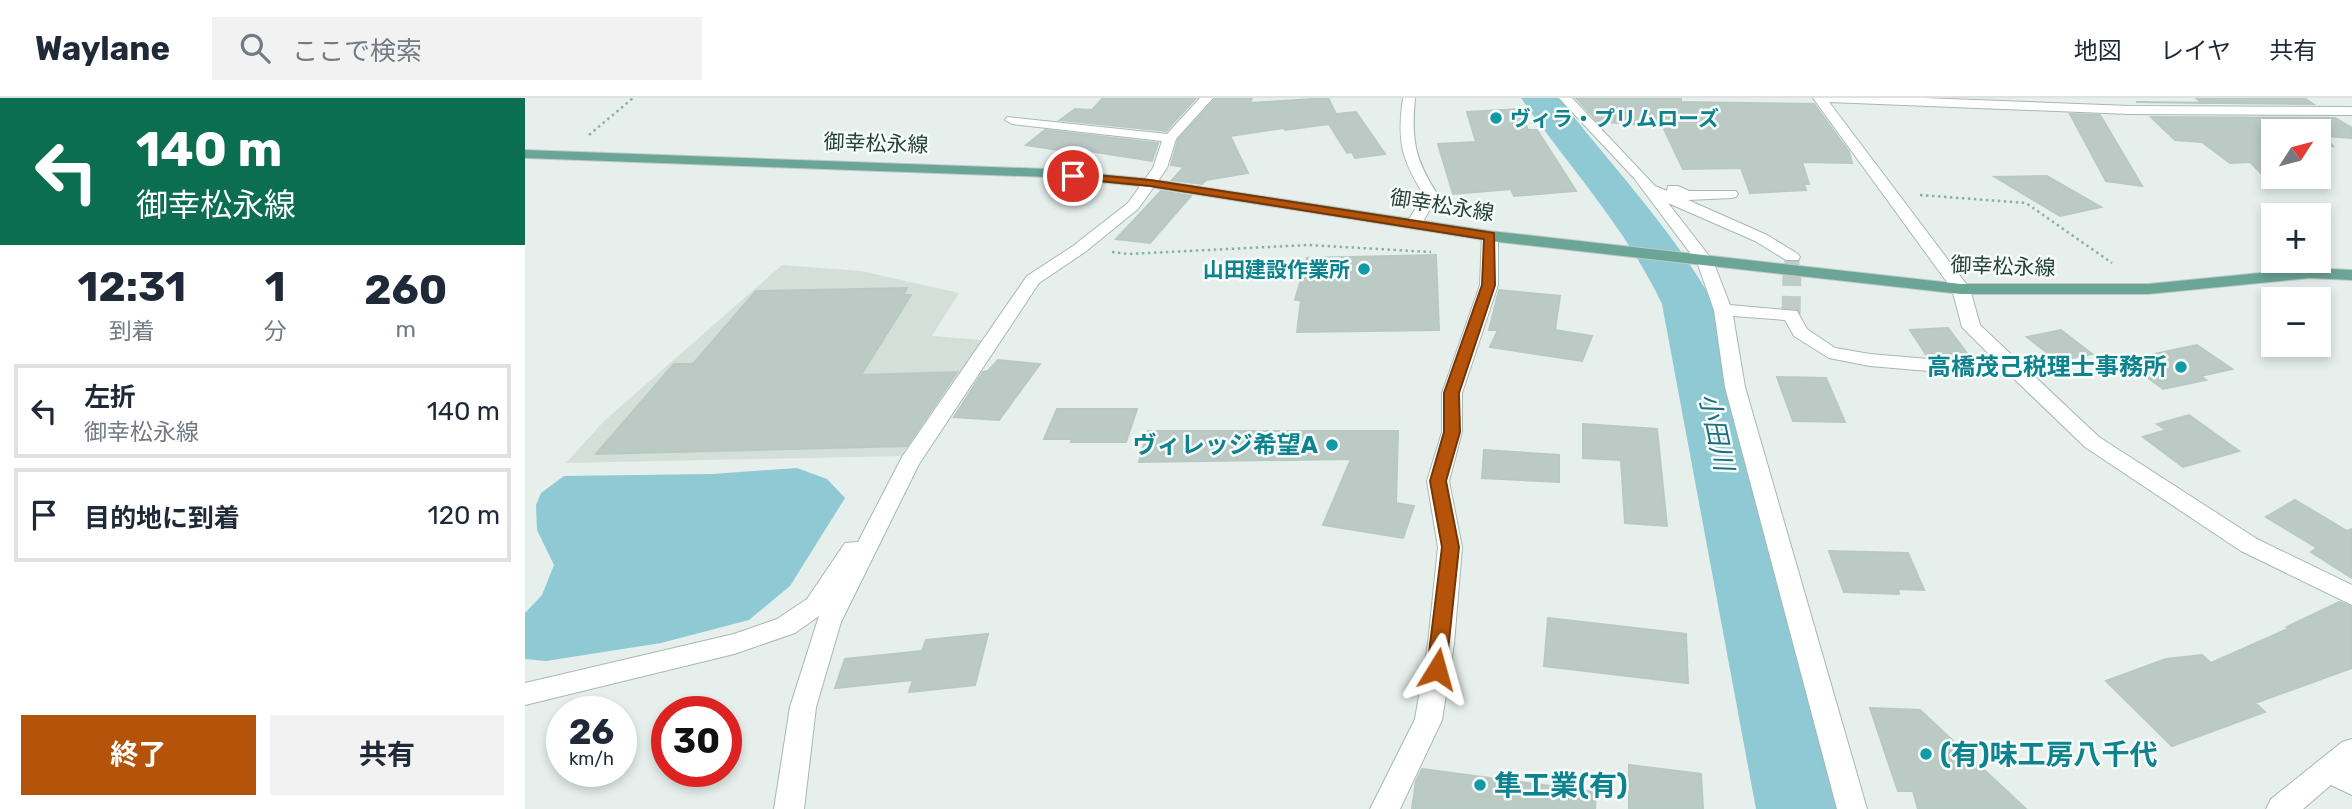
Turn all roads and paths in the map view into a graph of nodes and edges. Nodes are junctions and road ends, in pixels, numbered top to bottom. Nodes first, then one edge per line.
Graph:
1 (1207, 98) edge
2 (1409, 98) edge
3 (1565, 98) edge
4 (1819, 98) edge
5 (1826, 98) edge
6 (2245, 98) edge
7 (2337, 98) edge
8 (1963, 101) edge
9 (2256, 109) junction
10 (2352, 109) edge
11 (1012, 120) dead end
12 (1170, 138) junction
13 (525, 154) edge
14 (1644, 182) junction
15 (1150, 183) junction
16 (1888, 192) junction
17 (1731, 194) dead end
18 (1414, 224) junction
19 (1490, 236) junction
20 (1080, 249) junction
21 (1439, 253) dead end
22 (1792, 257) dead end
23 (1696, 260) junction
24 (2112, 263) dead end
25 (2352, 275) edge
26 (1961, 289) junction
27 (1723, 310) junction
28 (2016, 369) junction
29 (909, 462) junction
30 (2352, 596) edge
31 (525, 694) edge
32 (2352, 751) edge
33 (2340, 775) edge
34 (789, 809) edge
35 (1385, 809) edge
36 (1852, 809) edge
37 (2281, 809) edge

1 - 12 street
2 - 18 street
3 - 14 street
4 - 16 street
5 - 8 street
6 - 9 street
7 - 10 street
8 - 9 street
9 - 10 street
11 - 12 street
12 - 15 street
13 - 15 main road, 御幸松永線
14 - 17 street
14 - 22 street
14 - 23 street
15 - 18 main road, 御幸松永線
15 - 20 street
16 - 24 path
16 - 26 street
18 - 19 main road, 御幸松永線
19 - 23 main road, 御幸松永線
19 - 35 street
20 - 21 path
20 - 29 street
23 - 26 main road, 御幸松永線
23 - 27 street
25 - 26 main road, 御幸松永線
26 - 28 street
27 - 28 street
27 - 36 street
28 - 30 street
29 - 31 street
29 - 34 street
32 - 33 street
33 - 37 street

